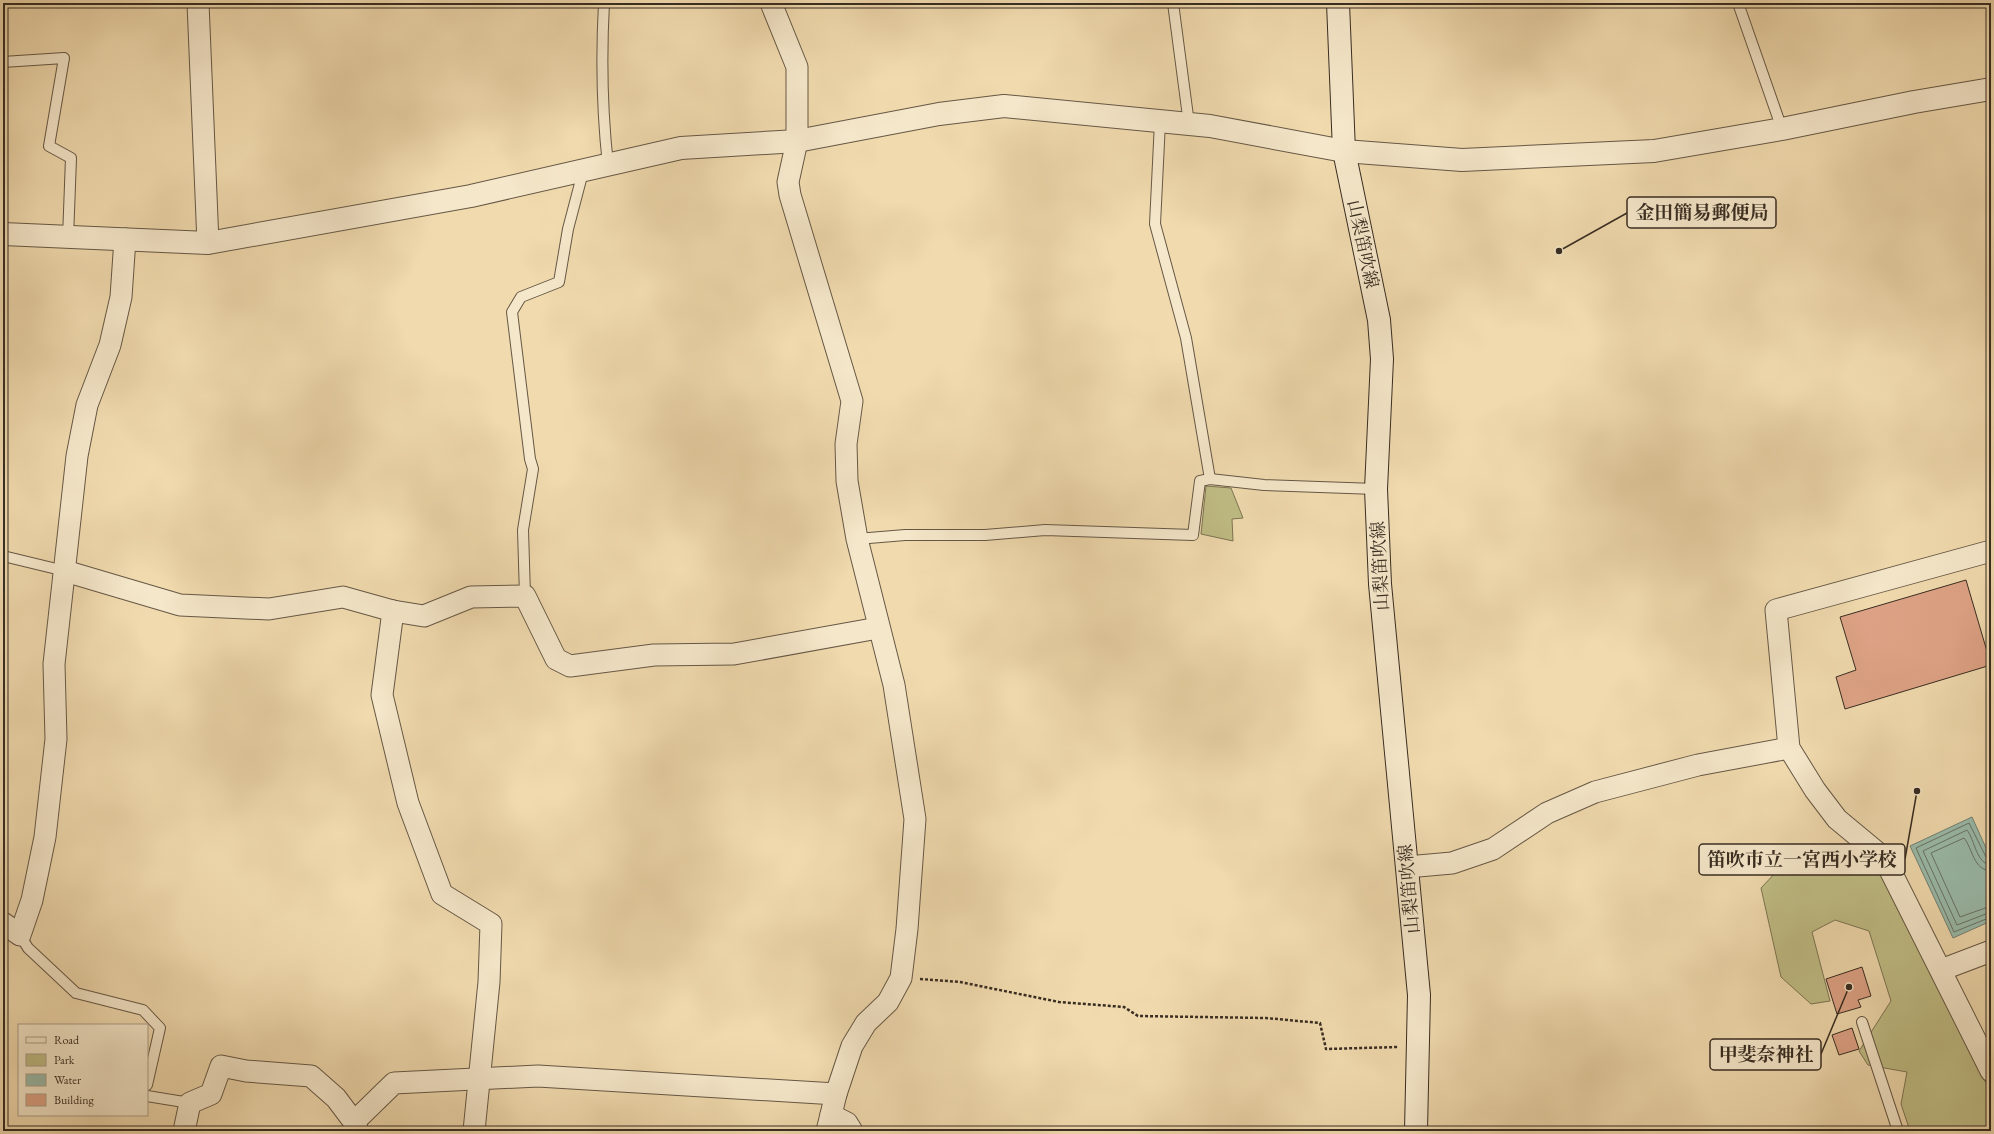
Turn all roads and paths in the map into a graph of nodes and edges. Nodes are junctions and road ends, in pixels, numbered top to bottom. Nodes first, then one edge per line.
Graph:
1 (198, 3) edge
2 (604, 3) edge
3 (771, 3) edge
4 (1173, 3) edge
5 (1338, 3) edge
6 (1738, 3) edge
7 (3, 62) edge
8 (1991, 89) edge
9 (1160, 122) junction
10 (1188, 124) junction
11 (1782, 129) junction
12 (797, 141) junction
13 (1344, 151) junction
14 (608, 165) junction
15 (583, 172) junction
16 (3, 234) edge
17 (68, 238) junction
18 (125, 240) junction
19 (208, 242) junction
20 (1210, 480) junction
21 (1376, 489) junction
22 (857, 539) junction
23 (1991, 551) edge
24 (3, 556) edge
25 (65, 571) junction
26 (525, 596) junction
27 (393, 611) junction
28 (878, 628) junction
29 (1789, 748) junction
30 (1407, 867) junction
31 (3, 923) edge
32 (20, 935) junction
33 (1991, 951) edge
34 (1941, 970) junction
35 (901, 978) junction
36 (1862, 1022) dead end
37 (1419, 1047) junction
38 (1991, 1071) edge
39 (148, 1081) edge
40 (478, 1081) junction
41 (836, 1094) junction
42 (148, 1096) edge
43 (190, 1103) junction
44 (829, 1123) edge
45 (356, 1127) edge
46 (184, 1131) edge
47 (474, 1131) edge
48 (852, 1131) edge
49 (1416, 1131) edge
50 (1898, 1131) edge

1 - 19 street
2 - 14 lane
3 - 12 street
4 - 10 lane
5 - 13 street, 山梨笛吹線
6 - 11 lane
7 - 17 lane
8 - 11 street
9 - 10 street
9 - 12 street
9 - 20 lane
10 - 13 street
11 - 13 street
12 - 14 street
12 - 22 street
13 - 21 street, 山梨笛吹線
14 - 15 street
15 - 19 street
15 - 26 lane
16 - 17 street
17 - 18 street
18 - 19 street
18 - 25 street
20 - 21 lane
20 - 22 lane
21 - 30 street, 山梨笛吹線
22 - 28 street
23 - 29 street
24 - 25 lane
25 - 27 street
25 - 32 street
26 - 27 street
26 - 28 street
27 - 40 street
28 - 35 street
29 - 30 street
29 - 34 street
30 - 37 street, 山梨笛吹線
31 - 32 street
32 - 39 lane
33 - 34 street
34 - 38 street
35 - 37 path
35 - 41 street
36 - 50 lane
37 - 49 street, 山梨笛吹線
40 - 41 street
40 - 45 street
40 - 47 street
41 - 44 street
42 - 43 lane
43 - 45 street
43 - 46 street
44 - 48 street

